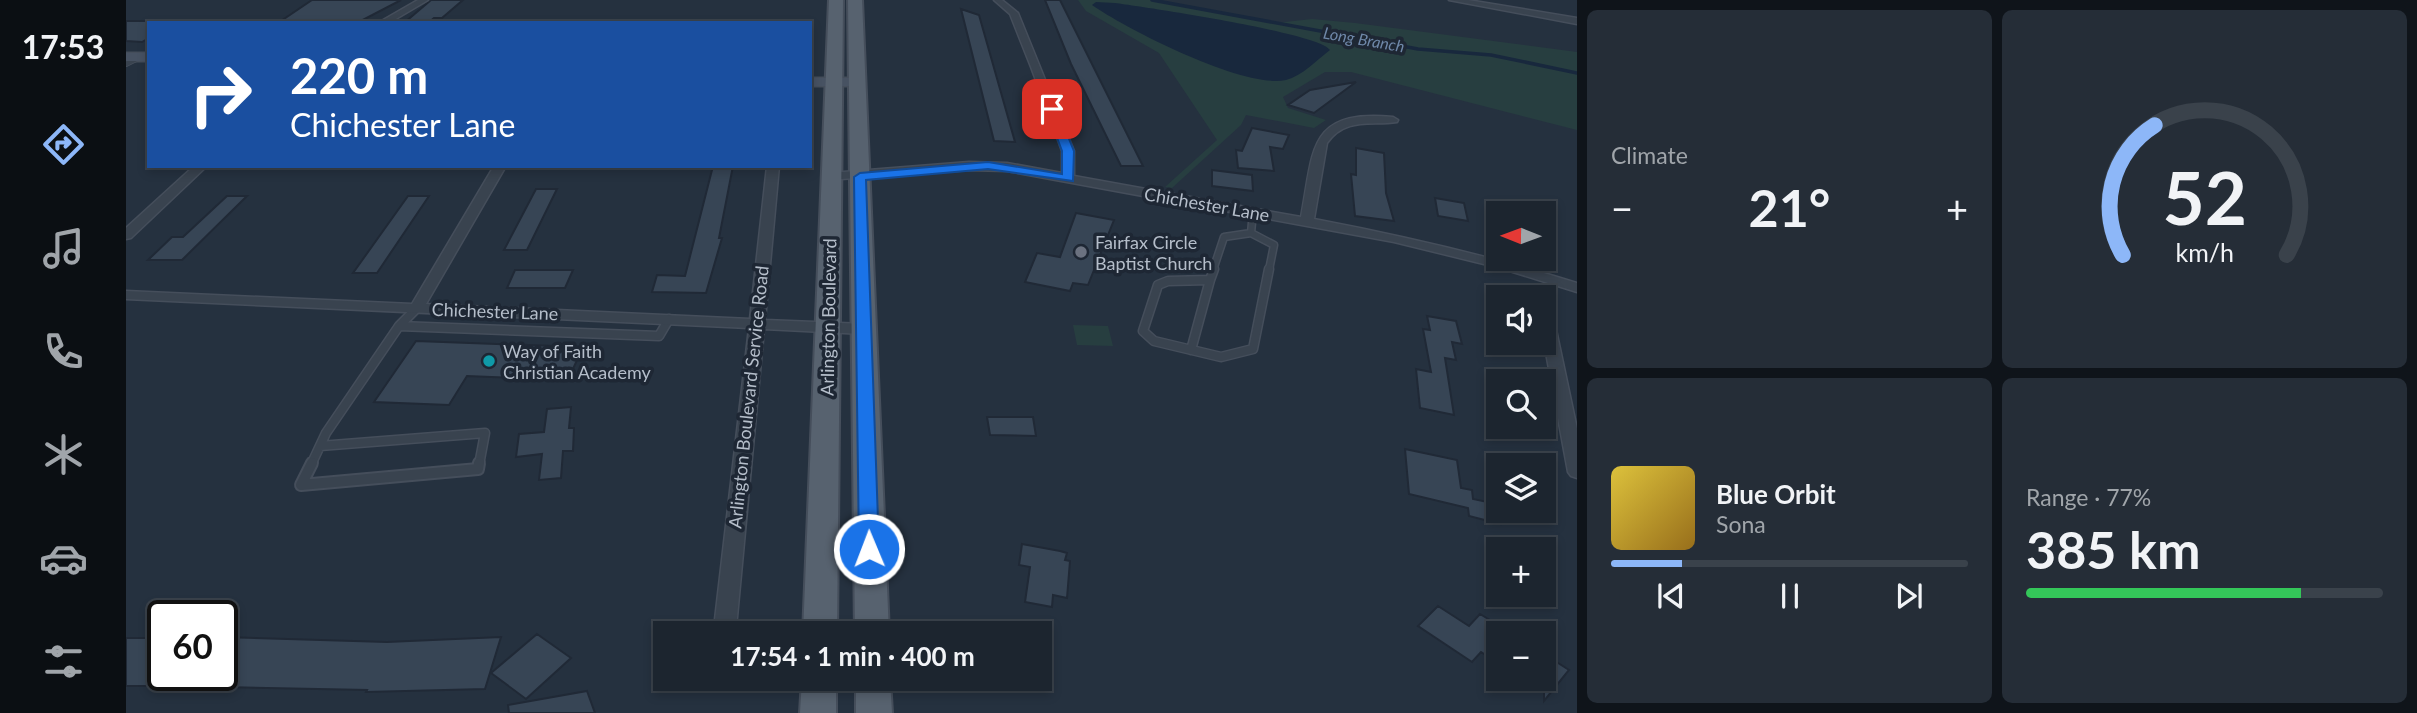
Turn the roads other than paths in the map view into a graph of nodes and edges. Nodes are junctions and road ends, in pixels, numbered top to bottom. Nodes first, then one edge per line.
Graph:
1 (424, 0) edge
2 (836, 0) edge
3 (855, 0) edge
4 (1453, 0) edge
5 (998, 1) edge
6 (1535, 3) dead end
7 (1529, 14) junction
8 (386, 21) edge
9 (1577, 21) edge
10 (138, 57) edge
11 (126, 64) edge
12 (822, 82) edge
13 (858, 82) junction
14 (1393, 120) dead end
15 (199, 168) edge
16 (499, 168) edge
17 (773, 168) edge
18 (831, 177) junction
19 (860, 177) junction
20 (1068, 179) junction
21 (1253, 212) junction
22 (1307, 222) junction
23 (1251, 233) junction
24 (126, 234) edge
25 (1545, 277) junction
26 (1210, 280) junction
27 (1544, 285) edge
28 (1577, 288) edge
29 (126, 295) edge
30 (417, 308) junction
31 (669, 319) junction
32 (755, 322) junction
33 (399, 326) junction
34 (827, 327) junction
35 (864, 329) junction
36 (1191, 350) junction
37 (1554, 355) edge
38 (320, 446) junction
39 (1577, 472) edge
40 (726, 621) edge
41 (820, 621) edge
42 (872, 621) edge
43 (819, 691) edge
44 (873, 691) edge
45 (818, 713) edge
46 (874, 713) edge

1 - 8 street
2 - 12 main road, Arlington Boulevard
3 - 13 main road, Arlington Boulevard
4 - 7 street
5 - 20 street
6 - 7 street
7 - 9 street
10 - 11 lane
12 - 13 main road
12 - 18 main road, Arlington Boulevard
13 - 19 main road, Arlington Boulevard
14 - 22 street
15 - 24 street
16 - 30 street
17 - 32 street, Arlington Boulevard Service Road
18 - 19 street, Chichester Lane
18 - 34 main road, Arlington Boulevard
19 - 20 street, Chichester Lane
19 - 35 main road, Arlington Boulevard
20 - 21 street, Chichester Lane
21 - 22 street, Chichester Lane
21 - 23 lane
22 - 25 street, Chichester Lane
23 - 26 lane
23 - 36 lane
25 - 27 street
25 - 28 street, Chichester Lane
26 - 36 lane
26 - 36 lane
29 - 30 street, Chichester Lane
30 - 31 street, Chichester Lane
30 - 33 lane
31 - 32 street, Chichester Lane
31 - 33 lane
32 - 34 street, Chichester Lane
32 - 40 street, Arlington Boulevard Service Road
33 - 38 lane
34 - 35 street, Chichester Lane
34 - 41 main road, Arlington Boulevard
35 - 42 main road, Arlington Boulevard
37 - 39 street
38 - 38 lane
43 - 45 main road
44 - 46 main road

